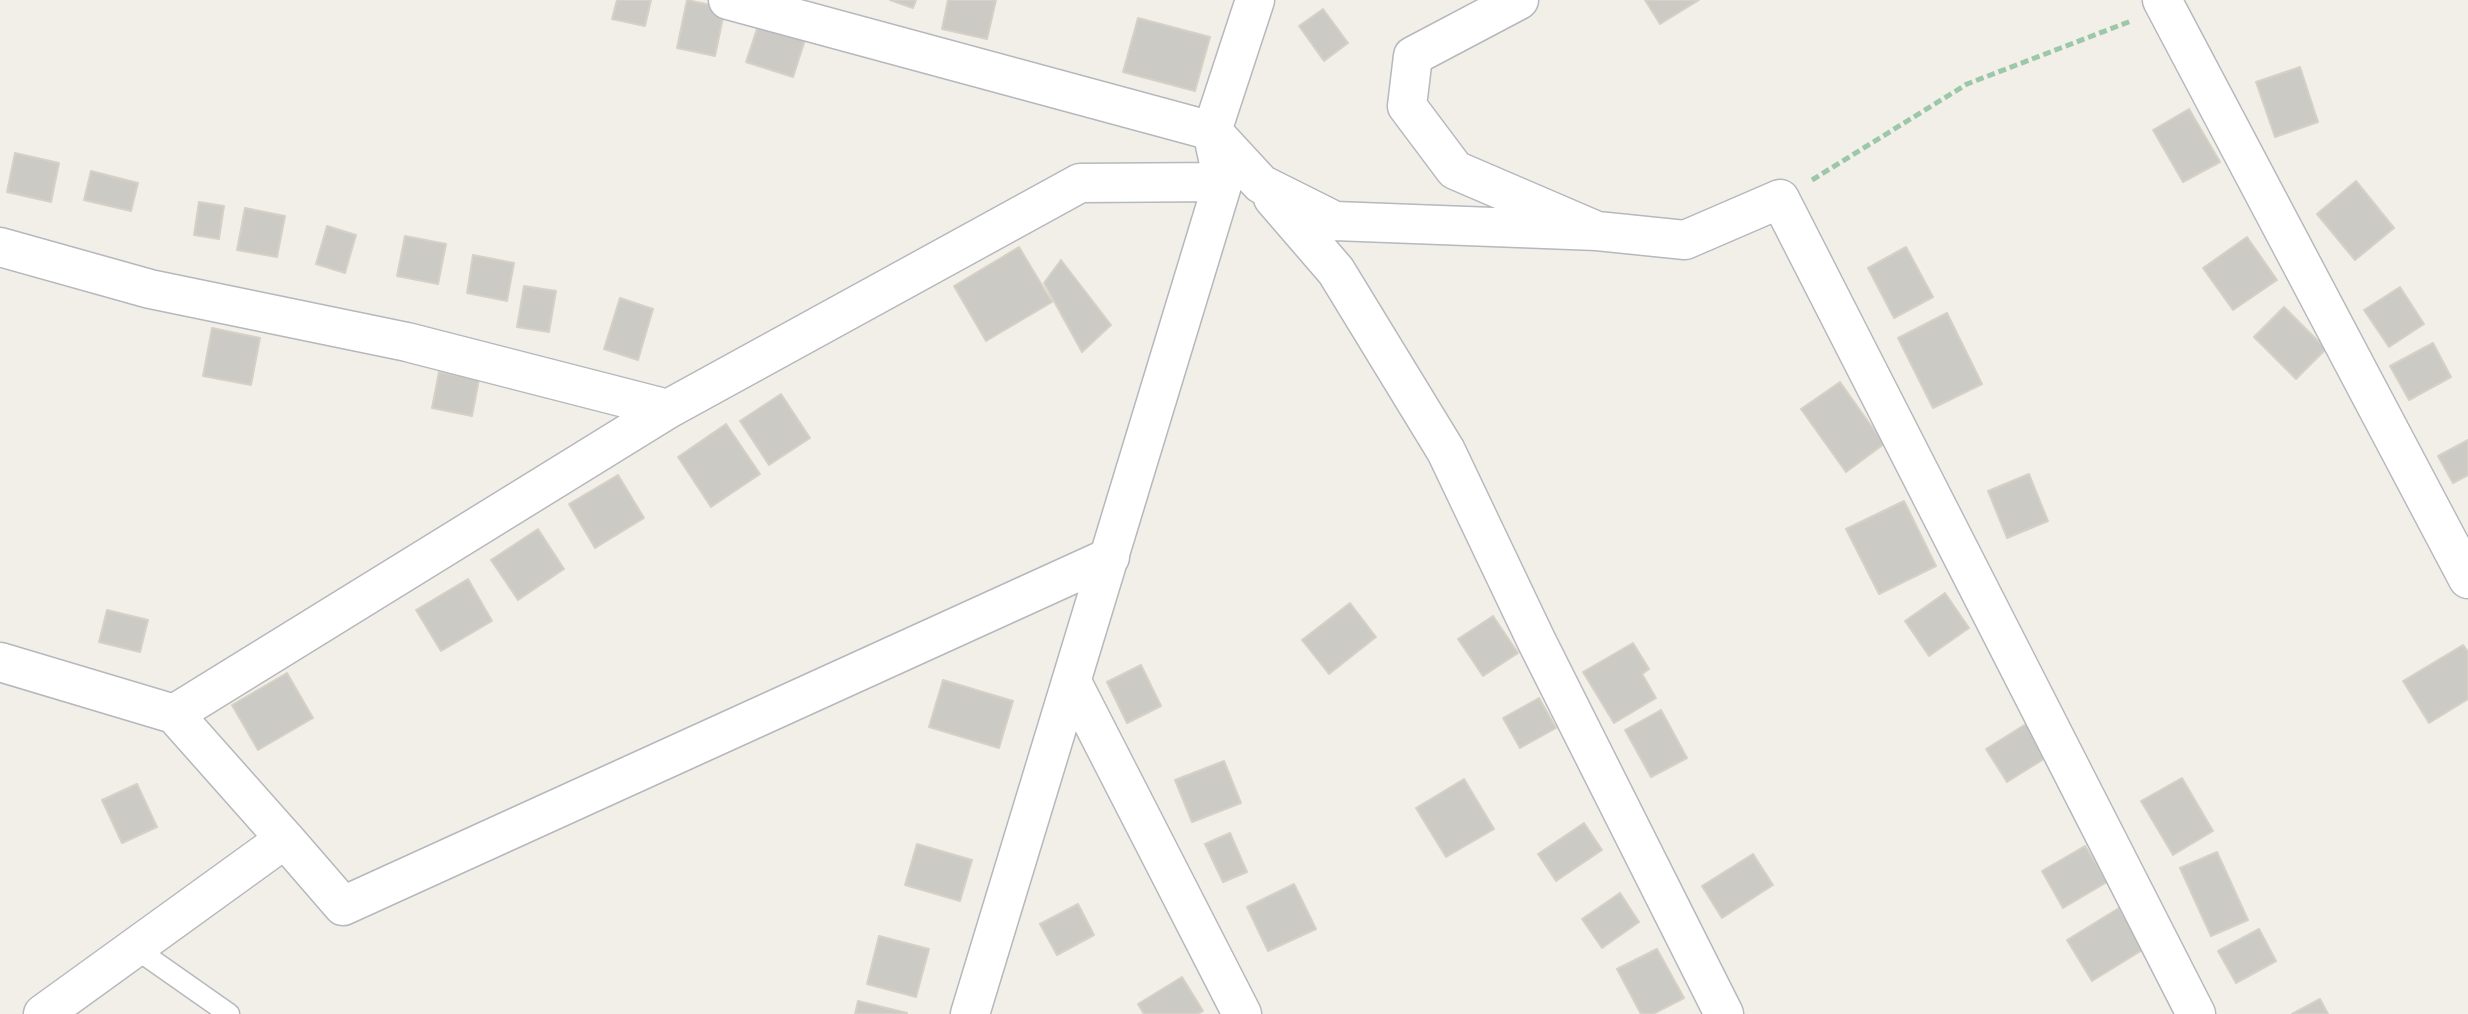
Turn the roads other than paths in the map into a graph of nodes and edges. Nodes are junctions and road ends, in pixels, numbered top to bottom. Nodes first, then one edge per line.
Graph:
1 (728, 0) edge
2 (1255, 0) edge
3 (1519, 0) edge
4 (2164, 4) edge
5 (1212, 131) junction
6 (1223, 182) junction
7 (1261, 184) junction
8 (1597, 231) junction
9 (0, 247) edge
10 (668, 409) junction
11 (1110, 557) junction
12 (2468, 579) edge
13 (0, 662) edge
14 (1072, 682) junction
15 (174, 714) junction
16 (285, 839) junction
17 (135, 948) junction
18 (43, 1014) edge
19 (229, 1014) edge
20 (970, 1014) edge
21 (1242, 1014) edge
22 (1724, 1014) edge
23 (2196, 1014) edge

1 - 5 street
2 - 5 street
3 - 8 street
4 - 12 street
5 - 6 street
5 - 7 street
6 - 10 street
6 - 11 street
7 - 8 street
7 - 22 street
8 - 23 street
9 - 10 street
10 - 15 street
11 - 14 street
11 - 16 street
13 - 15 street
14 - 20 street
14 - 21 street
15 - 16 street
16 - 17 street
17 - 18 street
17 - 19 lane

